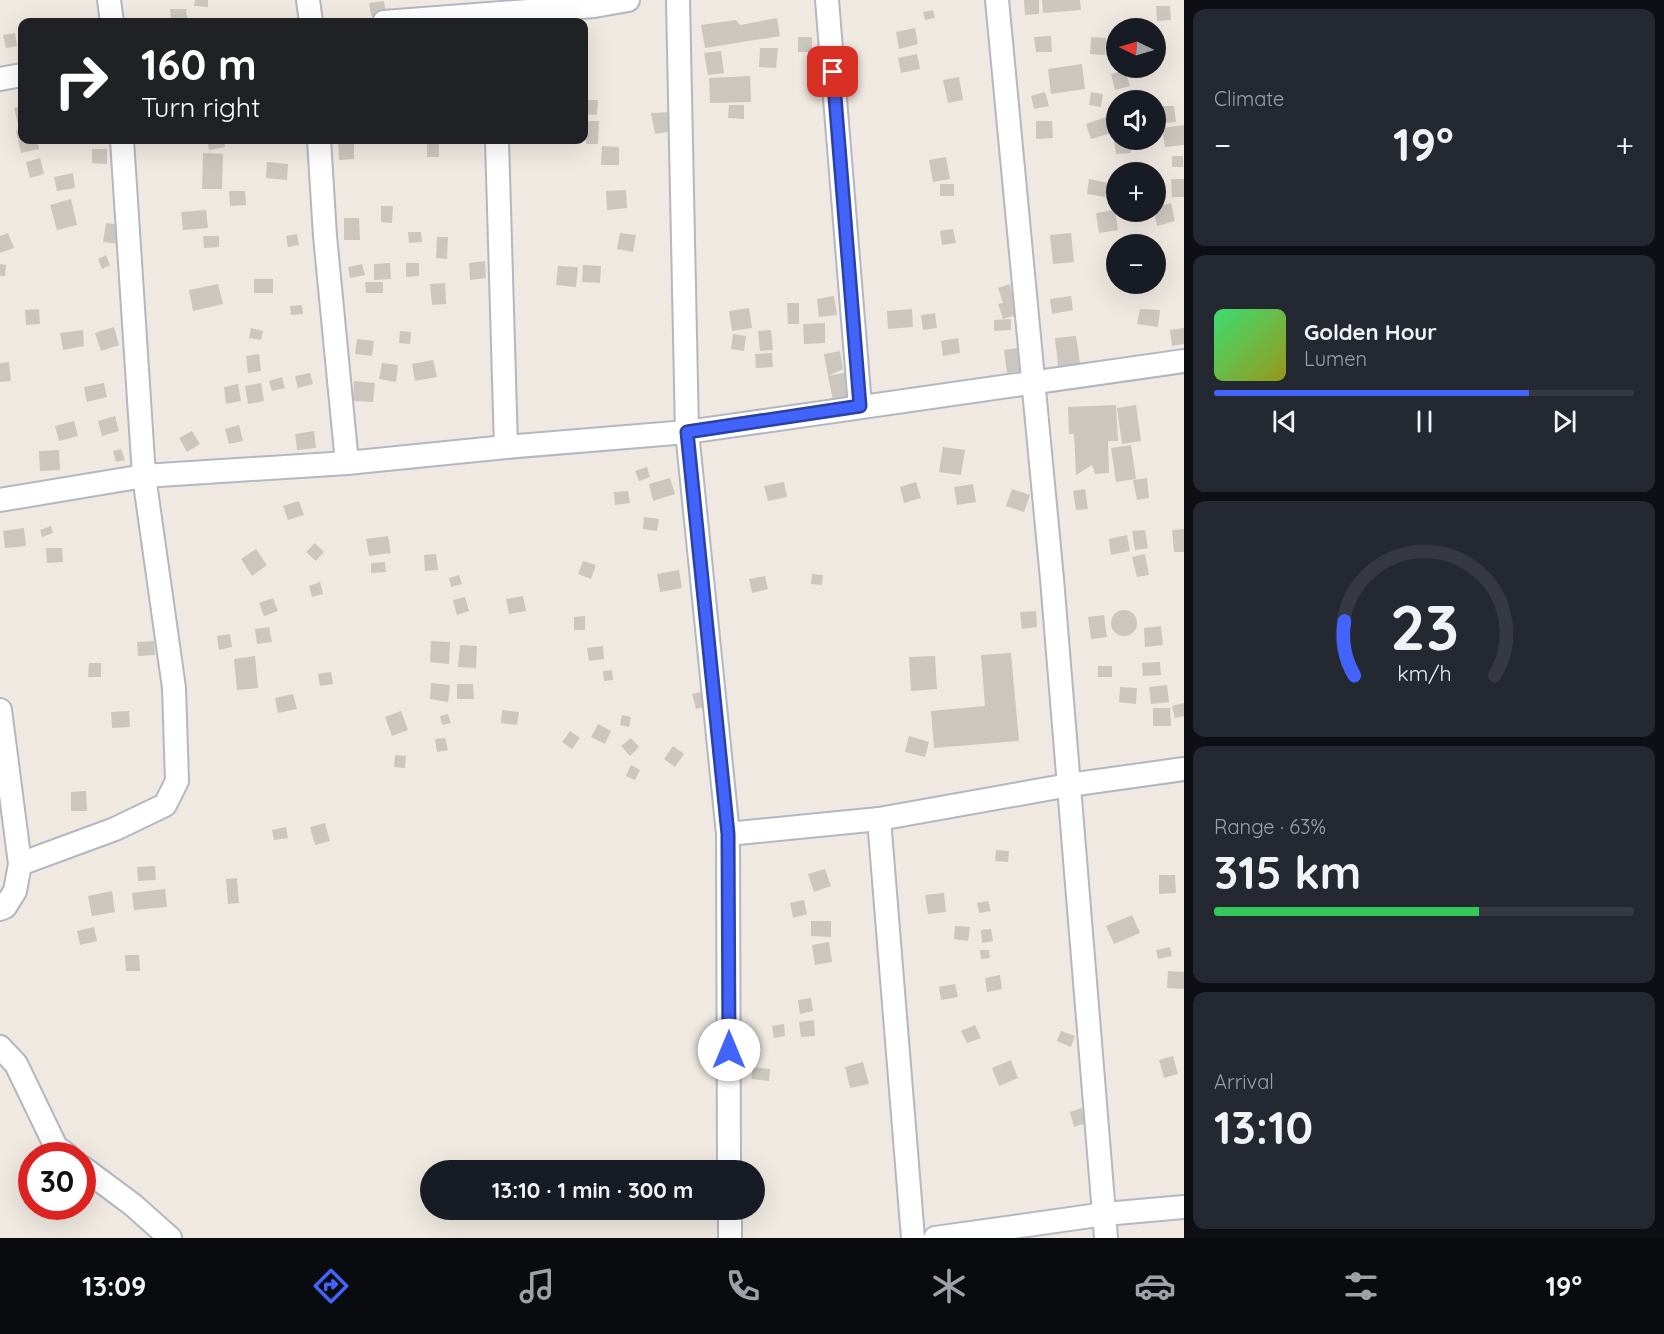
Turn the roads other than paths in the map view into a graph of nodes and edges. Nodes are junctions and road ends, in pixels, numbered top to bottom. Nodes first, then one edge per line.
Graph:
1 (109, 0) edge
2 (308, 0) edge
3 (628, 0) edge
4 (678, 0) edge
5 (827, 0) edge
6 (997, 0) edge
7 (494, 12) edge
8 (111, 18) edge
9 (310, 18) edge
10 (428, 18) edge
11 (18, 76) edge
12 (0, 79) edge
13 (122, 144) edge
14 (319, 144) edge
15 (497, 144) edge
16 (1184, 361) edge
17 (1035, 383) junction
18 (860, 406) junction
19 (687, 432) junction
20 (506, 447) junction
21 (347, 464) junction
22 (144, 476) junction
23 (0, 500) edge
24 (0, 710) edge
25 (1184, 769) edge
26 (1069, 785) junction
27 (879, 819) junction
28 (728, 834) junction
29 (20, 864) junction
30 (0, 909) edge
31 (0, 1047) edge
32 (54, 1142) edge
33 (729, 1160) edge
34 (96, 1177) edge
35 (1184, 1207) edge
36 (1105, 1214) junction
37 (729, 1220) edge
38 (170, 1238) edge
39 (730, 1238) edge
40 (913, 1238) edge
41 (935, 1238) edge
42 (1106, 1238) edge

1 - 8 street
2 - 9 street
3 - 7 street
4 - 19 street
5 - 18 street
6 - 17 street
7 - 10 street
11 - 12 street
13 - 22 street
14 - 21 street
15 - 20 street
16 - 17 street
17 - 18 street
17 - 26 street
18 - 19 street
19 - 20 street
19 - 28 street
20 - 21 street
21 - 22 street
22 - 23 street
22 - 29 street
24 - 29 street
25 - 26 street
26 - 27 street
26 - 36 street
27 - 28 street
27 - 40 street
28 - 33 street
29 - 30 street
31 - 32 street
34 - 38 street
35 - 36 street
36 - 41 street
36 - 42 street
37 - 39 street

